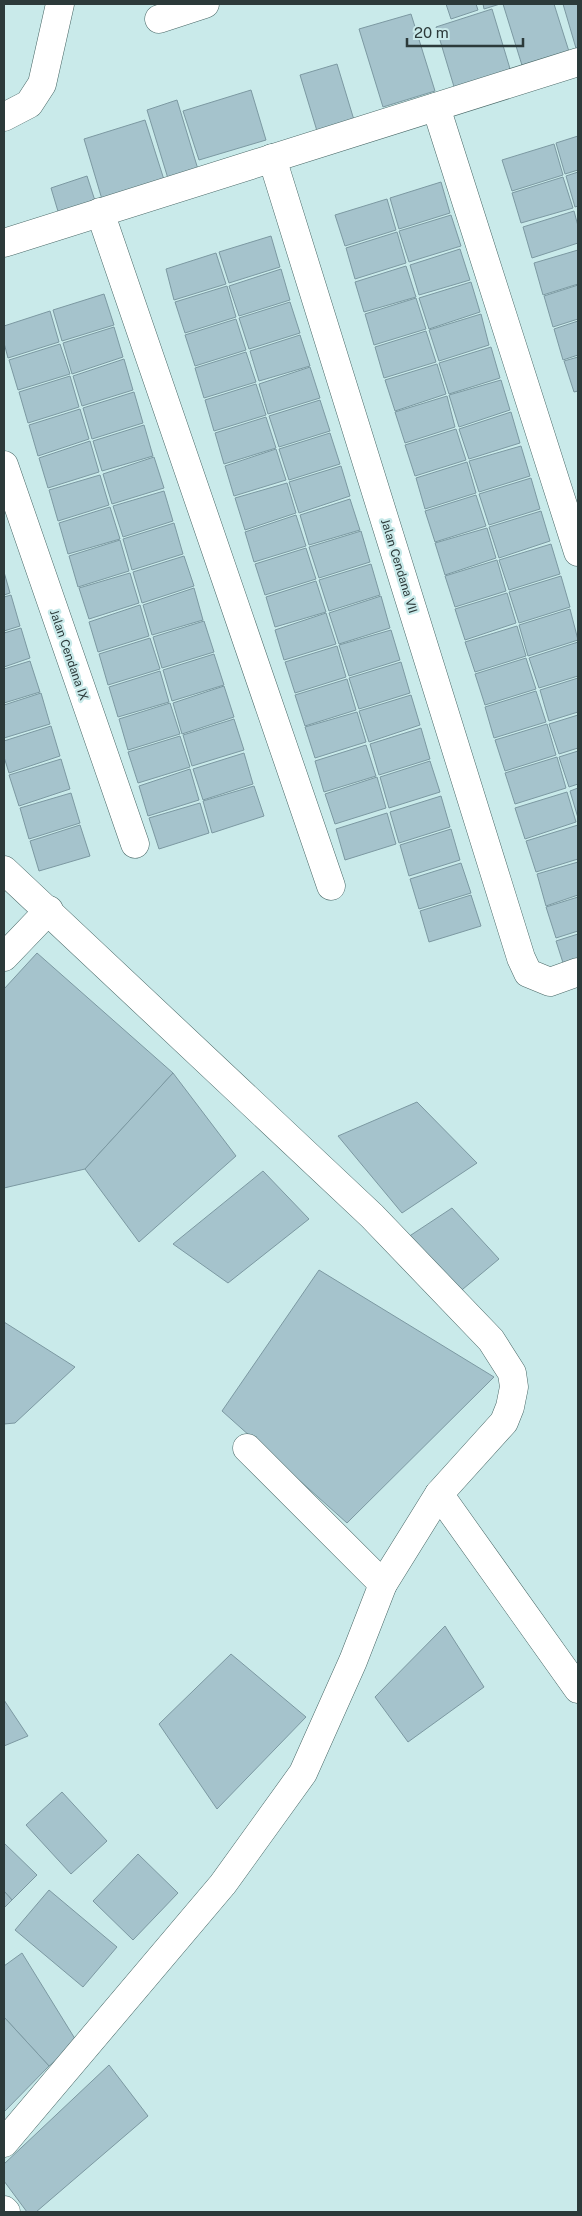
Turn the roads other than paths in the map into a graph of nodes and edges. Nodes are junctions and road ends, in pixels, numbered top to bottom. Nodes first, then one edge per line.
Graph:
1 (60, 4) edge
2 (205, 4) edge
3 (159, 19) dead end
4 (578, 62) edge
5 (436, 107) junction
6 (4, 116) edge
7 (272, 158) junction
8 (100, 212) junction
9 (4, 243) edge
10 (4, 465) edge
11 (578, 552) edge
12 (135, 844) dead end
13 (4, 870) edge
14 (331, 886) dead end
15 (49, 910) junction
16 (4, 957) edge
17 (578, 972) edge
18 (247, 1448) dead end
19 (439, 1494) junction
20 (383, 1584) junction
21 (578, 1689) edge
22 (4, 2143) edge

1 - 6 street
2 - 3 street
4 - 5 street
5 - 7 street
5 - 11 street
7 - 8 street
7 - 17 street, Jalan Cendana VII
8 - 9 street
8 - 14 street
10 - 12 street, Jalan Cendana IX
13 - 15 street
15 - 16 street
15 - 19 street
18 - 20 street
19 - 20 street
19 - 21 street
20 - 22 street

